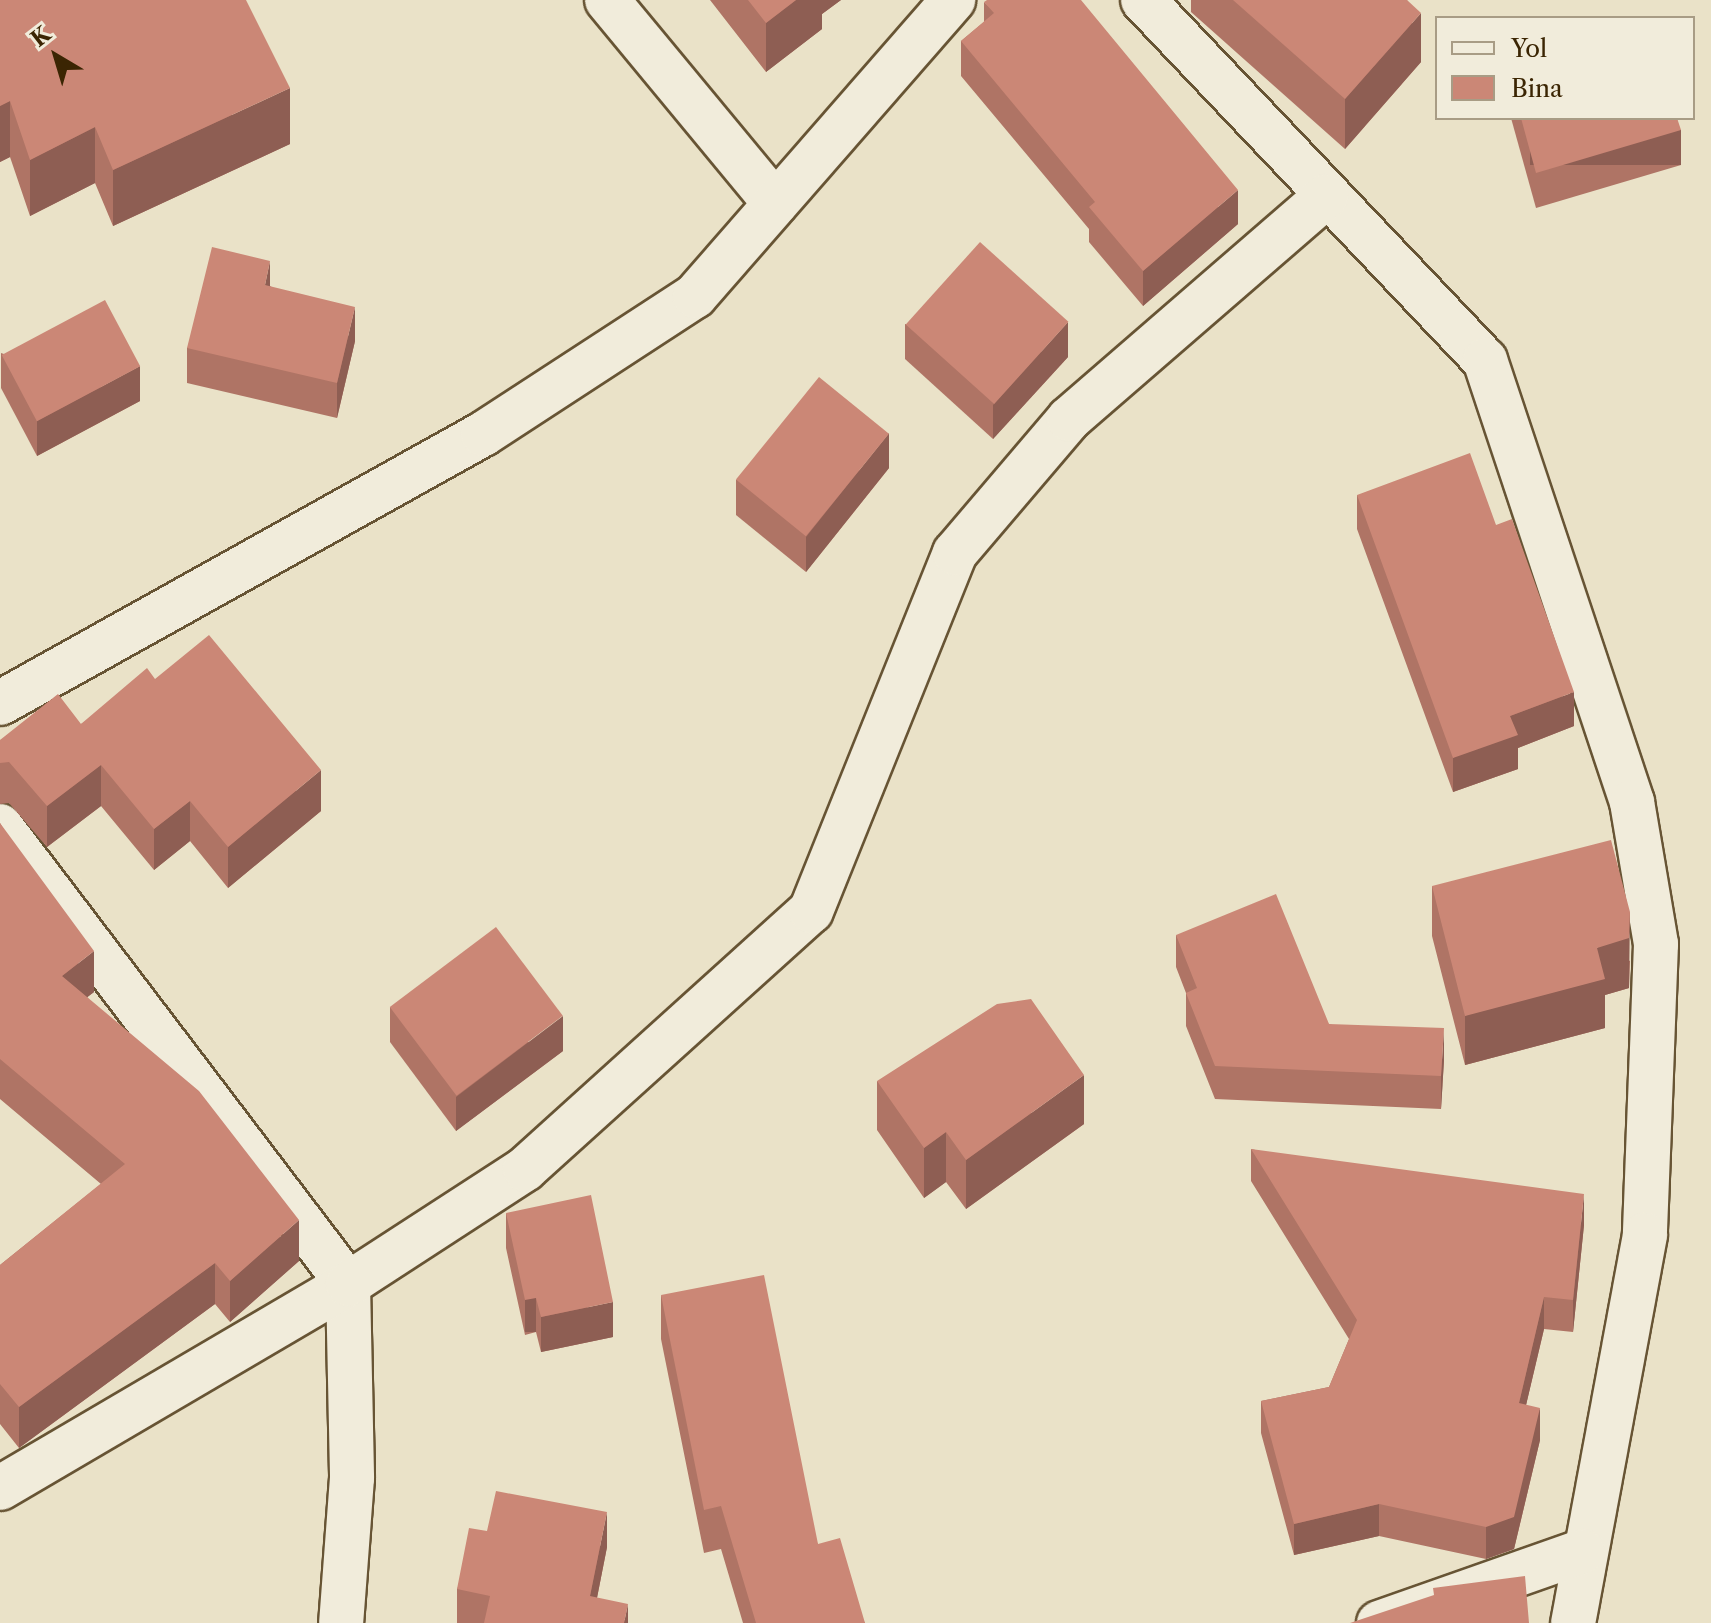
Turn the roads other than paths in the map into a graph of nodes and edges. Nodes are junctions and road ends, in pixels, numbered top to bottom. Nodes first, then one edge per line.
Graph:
1 (607, 0) edge
2 (953, 0) edge
3 (1144, 0) edge
4 (1326, 196) junction
5 (775, 203) junction
6 (0, 703) edge
7 (0, 826) edge
8 (348, 1284) junction
9 (0, 1488) edge
10 (1583, 1551) junction
11 (341, 1623) edge
12 (1379, 1623) edge
13 (1573, 1623) edge

1 - 5 street
2 - 5 street
3 - 4 street
4 - 8 street
4 - 10 street
5 - 6 street
7 - 8 street
8 - 9 street
8 - 11 street
10 - 12 street
10 - 13 street

